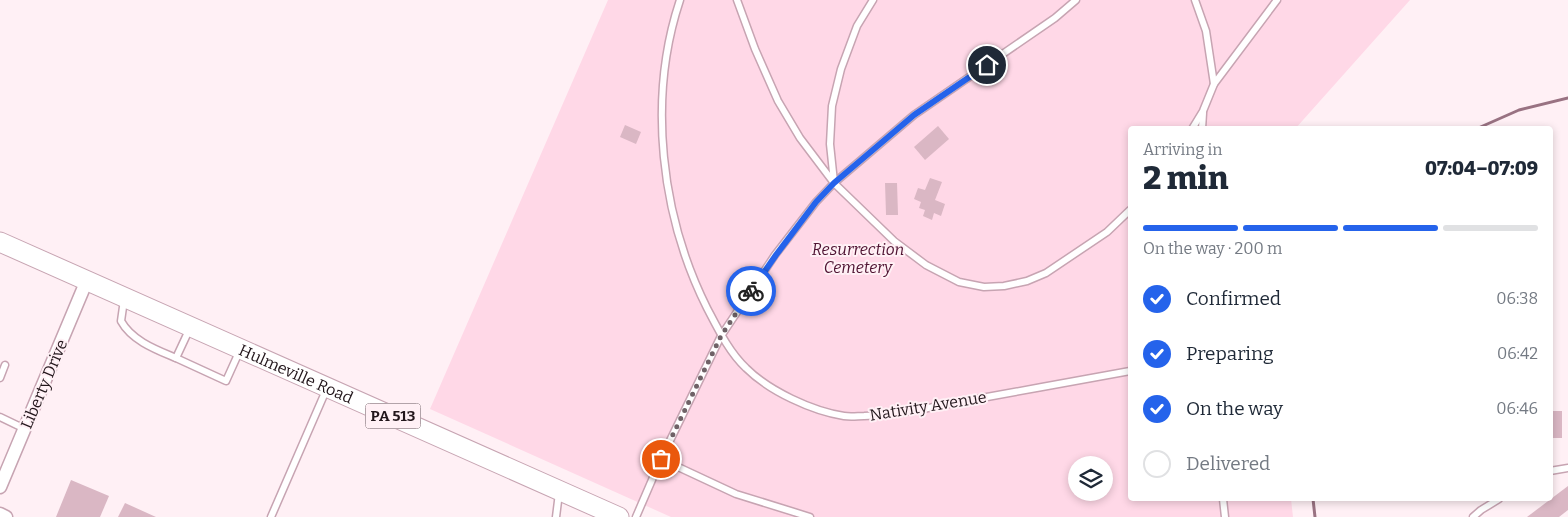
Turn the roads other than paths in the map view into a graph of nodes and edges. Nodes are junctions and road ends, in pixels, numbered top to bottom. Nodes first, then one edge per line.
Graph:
1 (680, 0) edge
2 (737, 0) edge
3 (873, 0) edge
4 (1076, 0) edge
5 (1195, 0) edge
6 (1277, 0) edge
7 (1214, 84) junction
8 (1203, 111) junction
9 (1194, 126) edge
10 (1202, 126) edge
11 (834, 183) junction
12 (1128, 212) edge
13 (0, 242) edge
14 (88, 280) junction
15 (124, 297) junction
16 (191, 326) junction
17 (721, 336) junction
18 (241, 349) junction
19 (176, 358) junction
20 (5, 365) dead end
21 (1128, 371) edge
22 (0, 378) edge
23 (327, 387) junction
24 (0, 417) edge
25 (25, 428) junction
26 (661, 459) junction
27 (1568, 468) edge
28 (1553, 470) edge
29 (0, 487) edge
30 (560, 490) junction
31 (1223, 501) edge
32 (1496, 501) edge
33 (0, 514) edge
34 (6, 517) edge
35 (271, 517) edge
36 (556, 517) edge
37 (619, 517) edge
38 (636, 517) edge
39 (810, 517) edge
40 (1225, 517) edge
41 (1473, 517) edge

1 - 17 lane, Nativity Avenue
2 - 11 lane
3 - 11 lane
4 - 11 lane
5 - 7 lane
6 - 7 lane
7 - 8 lane
8 - 9 lane
8 - 10 lane
11 - 12 lane
11 - 17 lane
13 - 14 main road, Hulmeville Road / PA 513
14 - 15 main road, Hulmeville Road / PA 513
14 - 25 street, Liberty Drive
15 - 16 main road, Hulmeville Road / PA 513
15 - 19 lane
16 - 18 main road, Hulmeville Road / PA 513
16 - 19 lane
17 - 21 lane, Nativity Avenue
17 - 26 lane
18 - 19 lane
18 - 23 main road, Hulmeville Road / PA 513
20 - 22 lane
23 - 30 main road, Hulmeville Road / PA 513
23 - 35 lane
24 - 25 lane
25 - 29 street, Liberty Drive
26 - 38 lane
26 - 39 lane
27 - 28 lane
30 - 36 lane
30 - 37 main road, Hulmeville Road / PA 513
31 - 40 lane
32 - 41 lane
33 - 34 street

